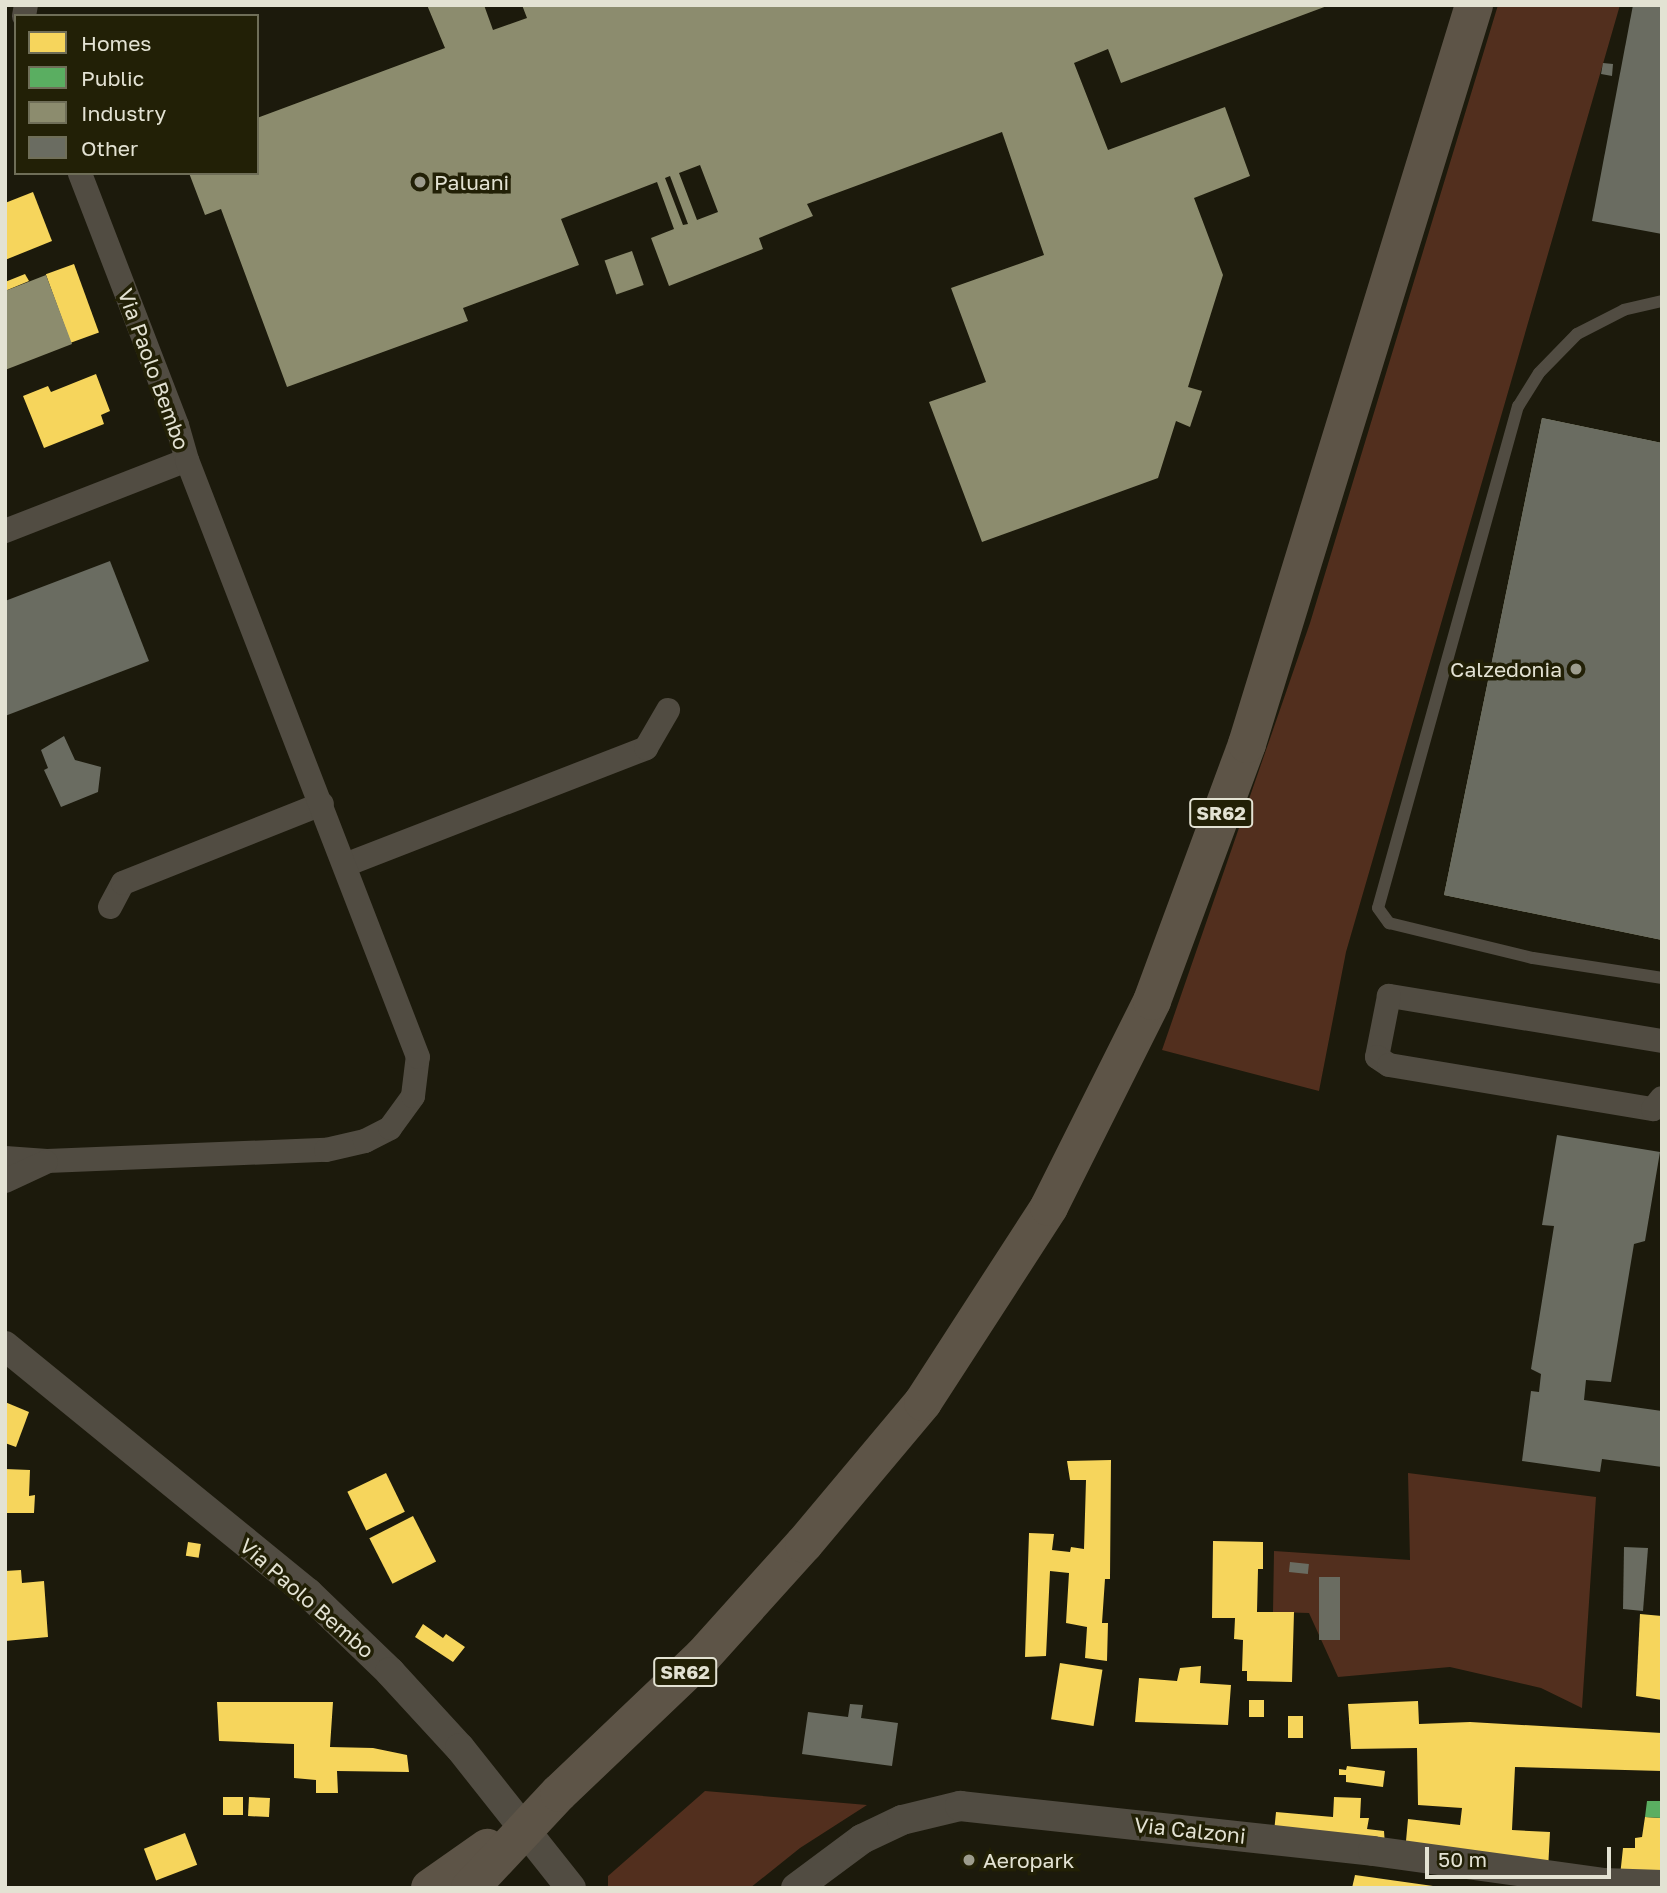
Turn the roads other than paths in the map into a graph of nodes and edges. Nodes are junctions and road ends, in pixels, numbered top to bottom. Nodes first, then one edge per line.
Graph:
1 (1474, 5) edge
2 (81, 175) edge
3 (1662, 301) edge
4 (187, 460) junction
5 (5, 531) edge
6 (668, 710) dead end
7 (321, 804) junction
8 (345, 865) junction
9 (110, 907) dead end
10 (1662, 978) edge
11 (1662, 1041) edge
12 (1662, 1098) edge
13 (5, 1158) edge
14 (47, 1161) junction
15 (5, 1181) edge
16 (5, 1346) edge
17 (559, 1793) junction
18 (1662, 1885) edge
19 (1604, 1886) edge
20 (430, 1888) edge
21 (470, 1888) edge
22 (571, 1888) edge
23 (796, 1888) edge

1 - 17 highway, SR62
2 - 4 street, Via Paolo Bembo
3 - 10 lane
4 - 5 street, Via Paolo Bembo
4 - 7 street
6 - 8 street
7 - 8 street
7 - 9 street
8 - 14 street
11 - 12 street
13 - 14 street
14 - 15 street
16 - 22 street, Via Paolo Bembo
17 - 20 highway, SR62
17 - 21 highway
18 - 19 street, Via Calzoni
19 - 23 street, Via Calzoni

